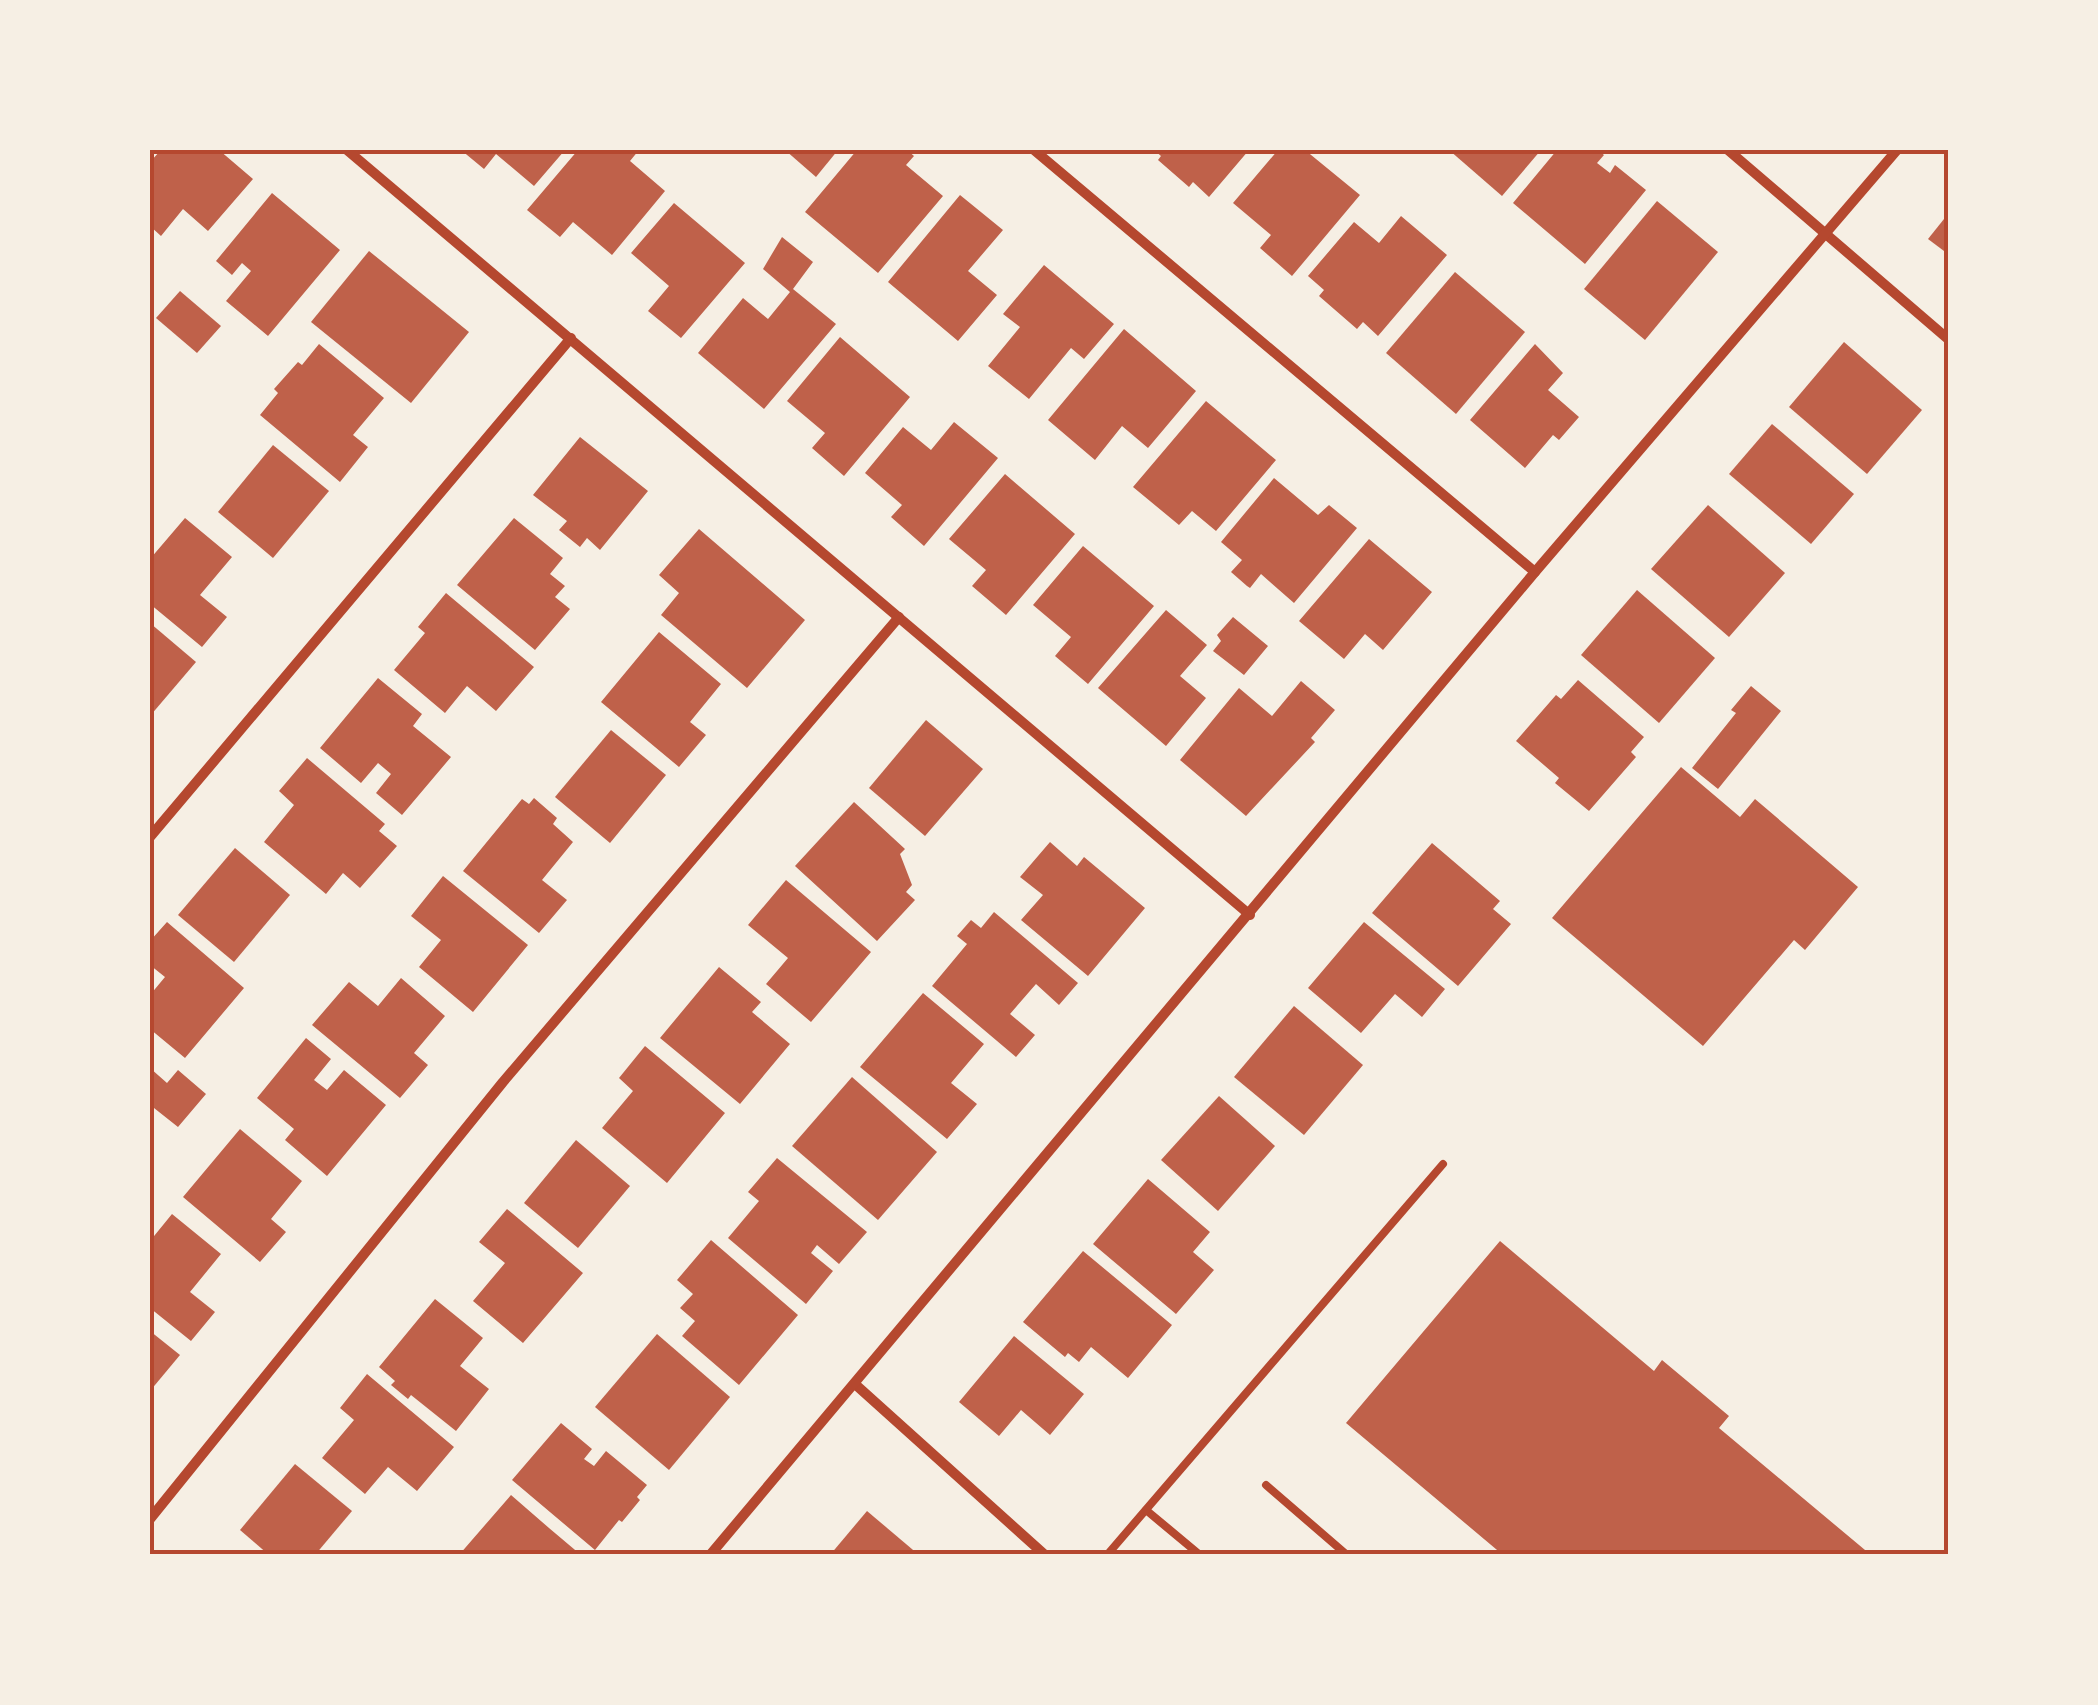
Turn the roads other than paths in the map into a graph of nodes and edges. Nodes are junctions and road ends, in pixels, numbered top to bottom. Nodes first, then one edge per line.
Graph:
1 (347, 150) edge
2 (1034, 150) edge
3 (1728, 150) edge
4 (1896, 150) edge
5 (1824, 233) junction
6 (571, 338) junction
7 (1948, 339) edge
8 (1536, 572) junction
9 (899, 617) junction
10 (150, 836) edge
11 (1250, 915) junction
12 (1443, 1164) dead end
13 (856, 1385) junction
14 (1266, 1485) dead end
15 (1146, 1510) junction
16 (150, 1519) edge
17 (710, 1555) edge
18 (1046, 1555) edge
19 (1107, 1555) edge
20 (1200, 1555) edge
21 (1346, 1555) edge

1 - 6 street
2 - 8 street
3 - 5 street
4 - 5 street
5 - 7 street
5 - 8 street
6 - 9 street
6 - 10 street
8 - 11 street
9 - 11 street
9 - 16 street
11 - 13 street
12 - 15 lane
13 - 17 street
13 - 18 street
14 - 21 lane
15 - 19 lane
15 - 20 lane

